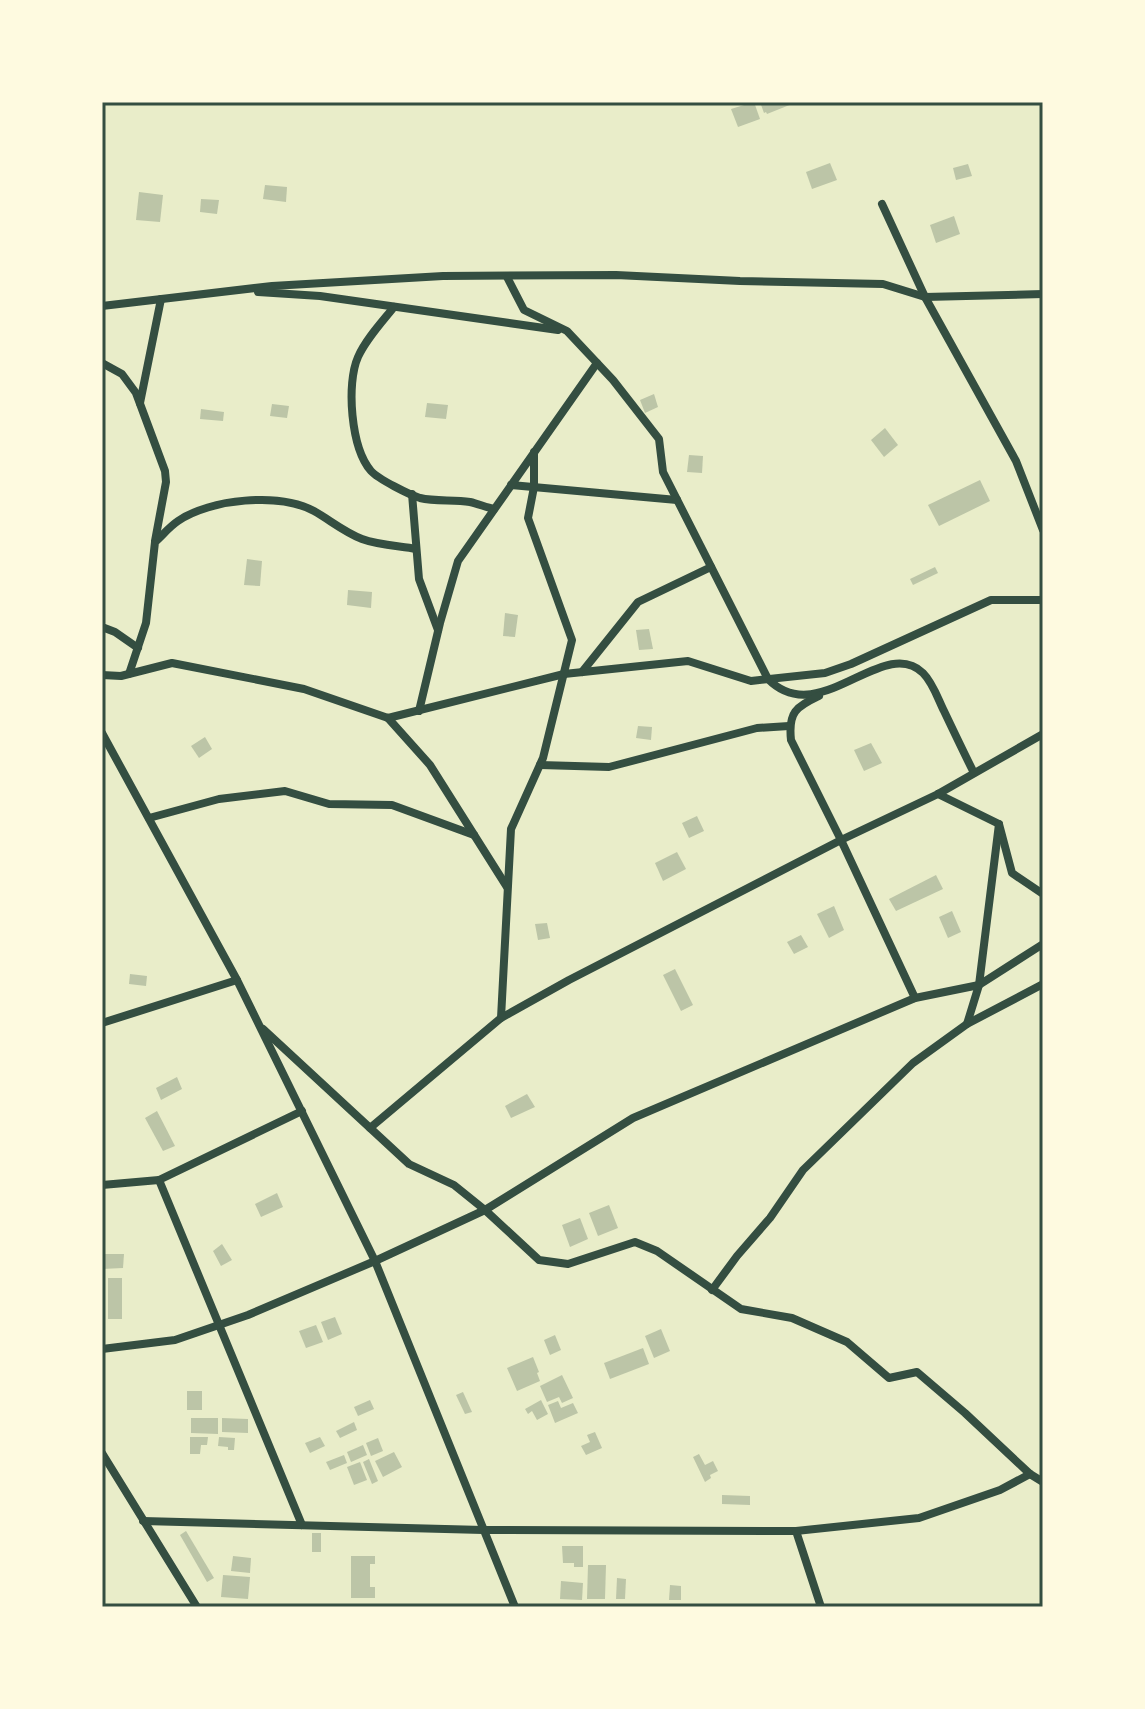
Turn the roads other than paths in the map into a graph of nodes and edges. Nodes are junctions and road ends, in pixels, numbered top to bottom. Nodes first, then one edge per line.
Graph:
1 (882, 204) dead end
2 (507, 277) junction
3 (238, 290) junction
4 (1043, 294) edge
5 (925, 297) junction
6 (161, 299) junction
7 (102, 306) edge
8 (394, 307) junction
9 (567, 331) junction
10 (102, 363) edge
11 (597, 363) junction
12 (140, 404) junction
13 (534, 452) junction
14 (511, 485) junction
15 (534, 487) junction
16 (412, 494) junction
17 (677, 500) junction
18 (494, 509) junction
19 (1043, 530) edge
20 (155, 542) junction
21 (416, 549) junction
22 (711, 567) junction
23 (1043, 600) edge
24 (102, 627) edge
25 (438, 631) junction
26 (138, 648) junction
27 (582, 672) junction
28 (129, 674) junction
29 (564, 674) junction
30 (102, 675) edge
31 (768, 679) junction
32 (824, 693) junction
33 (419, 711) junction
34 (388, 718) junction
35 (789, 726) junction
36 (102, 733) edge
37 (1043, 734) edge
38 (540, 765) junction
39 (974, 773) junction
40 (938, 794) junction
41 (149, 818) junction
42 (999, 824) junction
43 (474, 835) junction
44 (841, 840) junction
45 (507, 887) junction
46 (1043, 894) edge
47 (1043, 944) edge
48 (237, 980) junction
49 (1043, 984) edge
50 (979, 985) junction
51 (915, 998) junction
52 (501, 1018) junction
53 (102, 1023) edge
54 (967, 1024) junction
55 (260, 1026) junction
56 (302, 1111) junction
57 (370, 1128) junction
58 (159, 1180) junction
59 (102, 1185) edge
60 (485, 1210) junction
61 (375, 1261) junction
62 (712, 1290) junction
63 (218, 1326) junction
64 (102, 1349) edge
65 (102, 1453) edge
66 (1030, 1474) junction
67 (1043, 1482) edge
68 (143, 1521) junction
69 (302, 1525) junction
70 (483, 1530) junction
71 (796, 1531) junction
72 (197, 1607) edge
73 (515, 1607) edge
74 (821, 1607) edge

1 - 5 street
2 - 3 street
2 - 5 street
2 - 9 street
3 - 6 street
3 - 8 street
4 - 5 street
5 - 19 street
6 - 7 street
6 - 12 street
8 - 9 street
8 - 16 street
9 - 11 street
10 - 12 street
11 - 13 street
11 - 17 street
12 - 20 street
13 - 14 street
13 - 15 street
14 - 15 street
14 - 18 street
15 - 17 street
15 - 29 street
16 - 18 street
16 - 21 street
17 - 22 street
18 - 25 street
20 - 21 street
20 - 26 street
21 - 25 street
22 - 27 street
22 - 31 street
23 - 31 street
24 - 26 street
25 - 33 street
26 - 28 street
27 - 29 street
27 - 31 street
28 - 30 street
28 - 34 street
29 - 33 street
29 - 38 street
31 - 32 street
32 - 35 street
32 - 39 street
33 - 34 street
34 - 43 street
35 - 38 street
35 - 44 street
36 - 41 street
37 - 39 street
38 - 45 street
39 - 40 street
40 - 42 street
40 - 44 street
41 - 43 street
41 - 48 street
42 - 46 street
42 - 50 street
43 - 45 street
44 - 51 street
44 - 52 street
45 - 52 street
47 - 50 street
48 - 53 street
48 - 55 street
49 - 54 street
50 - 51 street
50 - 54 street
51 - 60 street
52 - 57 street
54 - 62 street
55 - 56 street
55 - 57 street
56 - 58 street
56 - 61 street
57 - 60 street
58 - 59 street
58 - 63 street
60 - 61 street
60 - 62 street
61 - 63 street
61 - 70 street
62 - 66 street
63 - 64 street
63 - 69 street
65 - 68 street
66 - 67 street
66 - 71 street
68 - 69 street
68 - 72 street
69 - 70 street
70 - 71 street
70 - 73 street
71 - 74 street

